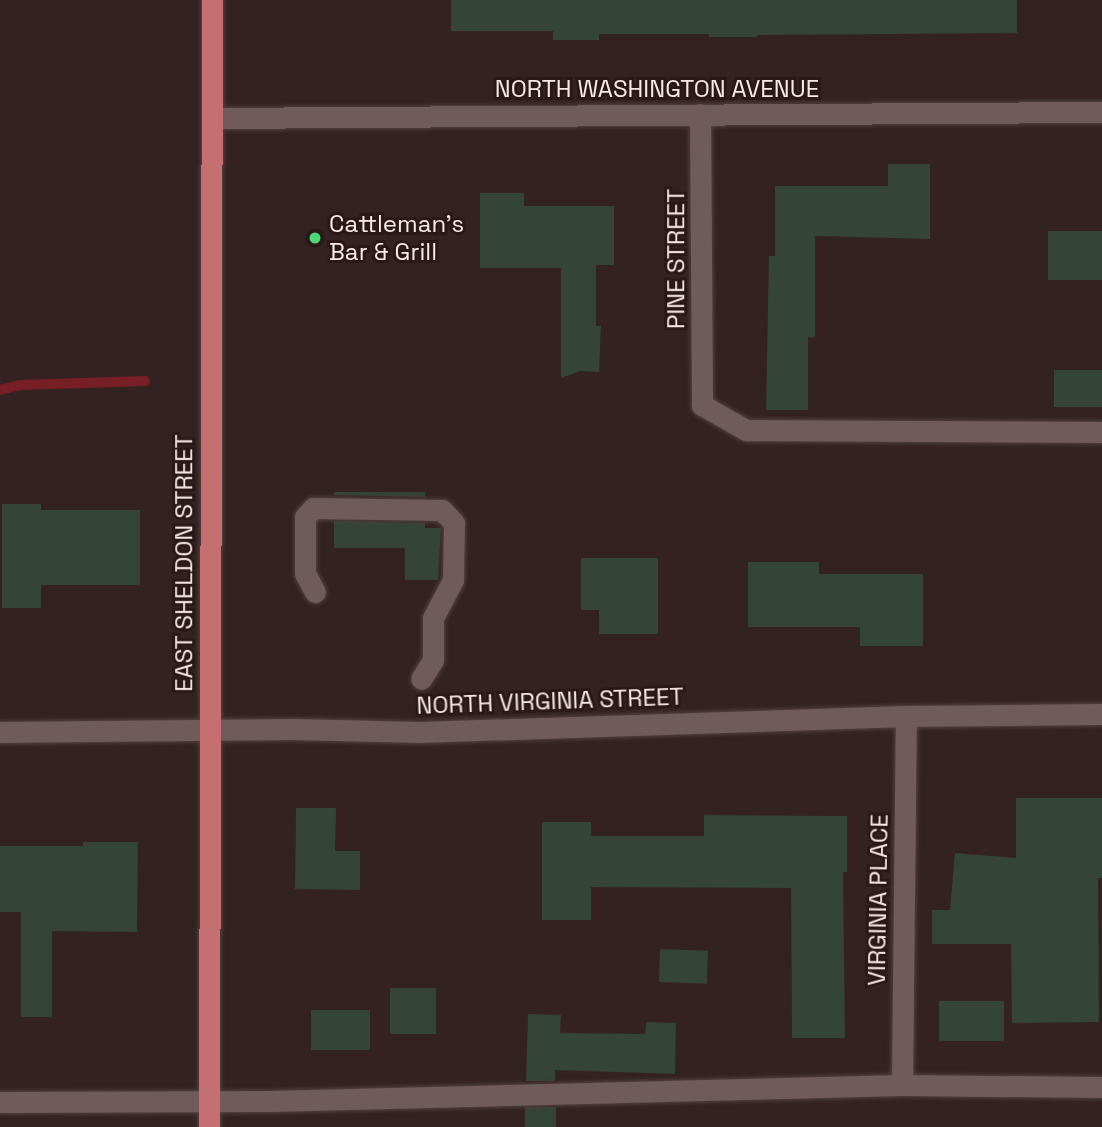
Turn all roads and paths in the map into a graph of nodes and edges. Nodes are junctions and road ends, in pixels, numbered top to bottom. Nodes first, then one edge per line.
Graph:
1 (212, 0) edge
2 (1102, 113) edge
3 (700, 114) junction
4 (212, 118) junction
5 (1102, 432) edge
6 (315, 592) dead end
7 (421, 679) dead end
8 (1102, 714) edge
9 (906, 716) junction
10 (210, 729) junction
11 (0, 732) edge
12 (902, 1085) junction
13 (1102, 1087) edge
14 (0, 1102) edge
15 (209, 1102) junction
16 (209, 1127) edge

1 - 4 main road, EAST SHELDON STREET
2 - 3 street, NORTH WASHINGTON AVENUE
3 - 4 street, NORTH WASHINGTON AVENUE
3 - 5 street, PINE STREET
4 - 10 main road, EAST SHELDON STREET
6 - 7 street
8 - 9 street, NORTH VIRGINIA STREET
9 - 10 street, NORTH VIRGINIA STREET
9 - 12 street, VIRGINIA PLACE
10 - 11 street, NORTH VIRGINIA STREET
10 - 15 main road, EAST SHELDON STREET
12 - 13 street
12 - 15 street
14 - 15 street
15 - 16 main road, EAST SHELDON STREET

